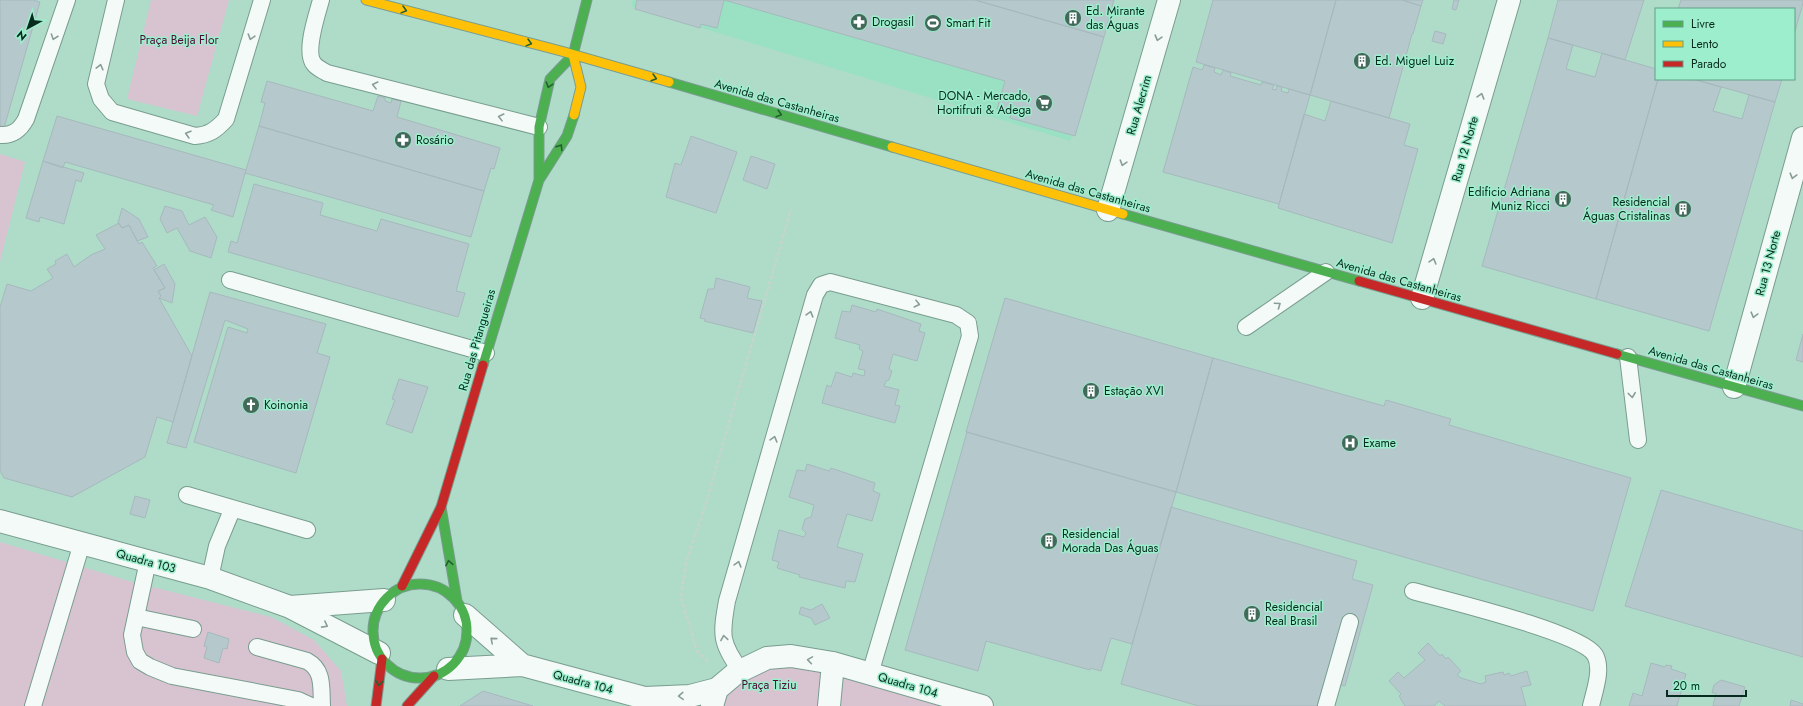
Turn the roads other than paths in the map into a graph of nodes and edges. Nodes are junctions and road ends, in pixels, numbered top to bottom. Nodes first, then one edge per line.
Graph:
1 (67, 0) edge
2 (116, 0) edge
3 (262, 0) edge
4 (321, 0) edge
5 (366, 0) edge
6 (587, 0) edge
7 (1168, 0) edge
8 (1509, 0) edge
9 (573, 55) junction
10 (539, 127) junction
11 (0, 135) edge
12 (1803, 138) edge
13 (539, 180) junction
14 (1108, 210) junction
15 (1326, 272) junction
16 (230, 280) dead end
17 (1422, 298) junction
18 (1246, 327) dead end
19 (486, 353) junction
20 (1628, 357) junction
21 (1734, 387) junction
22 (1803, 406) edge
23 (1638, 440) dead end
24 (187, 495) dead end
25 (441, 507) junction
26 (232, 510) junction
27 (0, 521) edge
28 (307, 530) dead end
29 (82, 543) junction
30 (148, 561) junction
31 (210, 578) junction
32 (402, 586) junction
33 (1413, 591) dead end
34 (384, 600) junction
35 (290, 607) junction
36 (461, 608) junction
37 (136, 617) junction
38 (1350, 622) dead end
39 (192, 629) dead end
40 (258, 647) dead end
41 (380, 656) junction
42 (833, 663) junction
43 (522, 665) junction
44 (441, 673) junction
45 (870, 674) junction
46 (724, 687) edge
47 (653, 702) edge
48 (33, 706) edge
49 (311, 706) edge
50 (322, 706) edge
51 (376, 706) edge
52 (407, 706) edge
53 (829, 706) edge
54 (982, 706) edge
55 (1326, 706) edge
56 (1591, 706) edge

1 -> 11 lane
3 -> 2 lane
10 -> 4 lane
5 -> 9 main road, Avenida das Castanheiras
6 - 9 main road, Rua das Pitangueiras
7 -> 14 street, Rua Alecrim
17 -> 8 street, Rua 12 Norte
9 -> 10 main road, Rua das Pitangueiras
13 -> 9 main road, Rua das Pitangueiras
9 -> 14 main road, Avenida das Castanheiras
10 - 13 main road, Rua das Pitangueiras
12 -> 21 street, Rua 13 Norte
13 - 19 main road, Rua das Pitangueiras
14 - 15 main road, Avenida das Castanheiras
15 - 17 main road, Avenida das Castanheiras
18 -> 15 lane
16 - 19 lane
17 - 20 main road, Avenida das Castanheiras
19 - 25 main road, Rua das Pitangueiras
20 - 21 main road, Avenida das Castanheiras
20 -> 23 lane
21 - 22 main road, Avenida das Castanheiras
24 - 26 lane
25 - 32 main road, Rua das Pitangueiras
36 -> 25 main road, Rua das Pitangueiras
26 - 28 lane
26 - 31 lane
27 - 29 street, Quadra 103
29 - 30 street, Quadra 103
29 - 48 lane
30 - 31 street, Quadra 103
30 - 37 lane
31 - 35 street, Quadra 103
32 - 34 main road
32 - 36 main road
33 - 56 lane
34 - 35 street, Quadra 103
34 - 41 main road
35 -> 41 street, Quadra 103
43 -> 36 street, Quadra 104
36 - 44 main road
37 - 39 lane
37 - 49 lane
38 - 55 lane
40 - 50 lane
41 - 44 main road
41 -> 51 main road
42 - 45 street, Quadra 104
42 -> 46 street, Quadra 104
42 - 53 street
43 - 44 street, Quadra 104
43 - 47 street, Quadra 104
44 - 52 main road
46 -> 45 lane
45 - 54 street, Quadra 104
46 -> 47 street, Quadra 104

